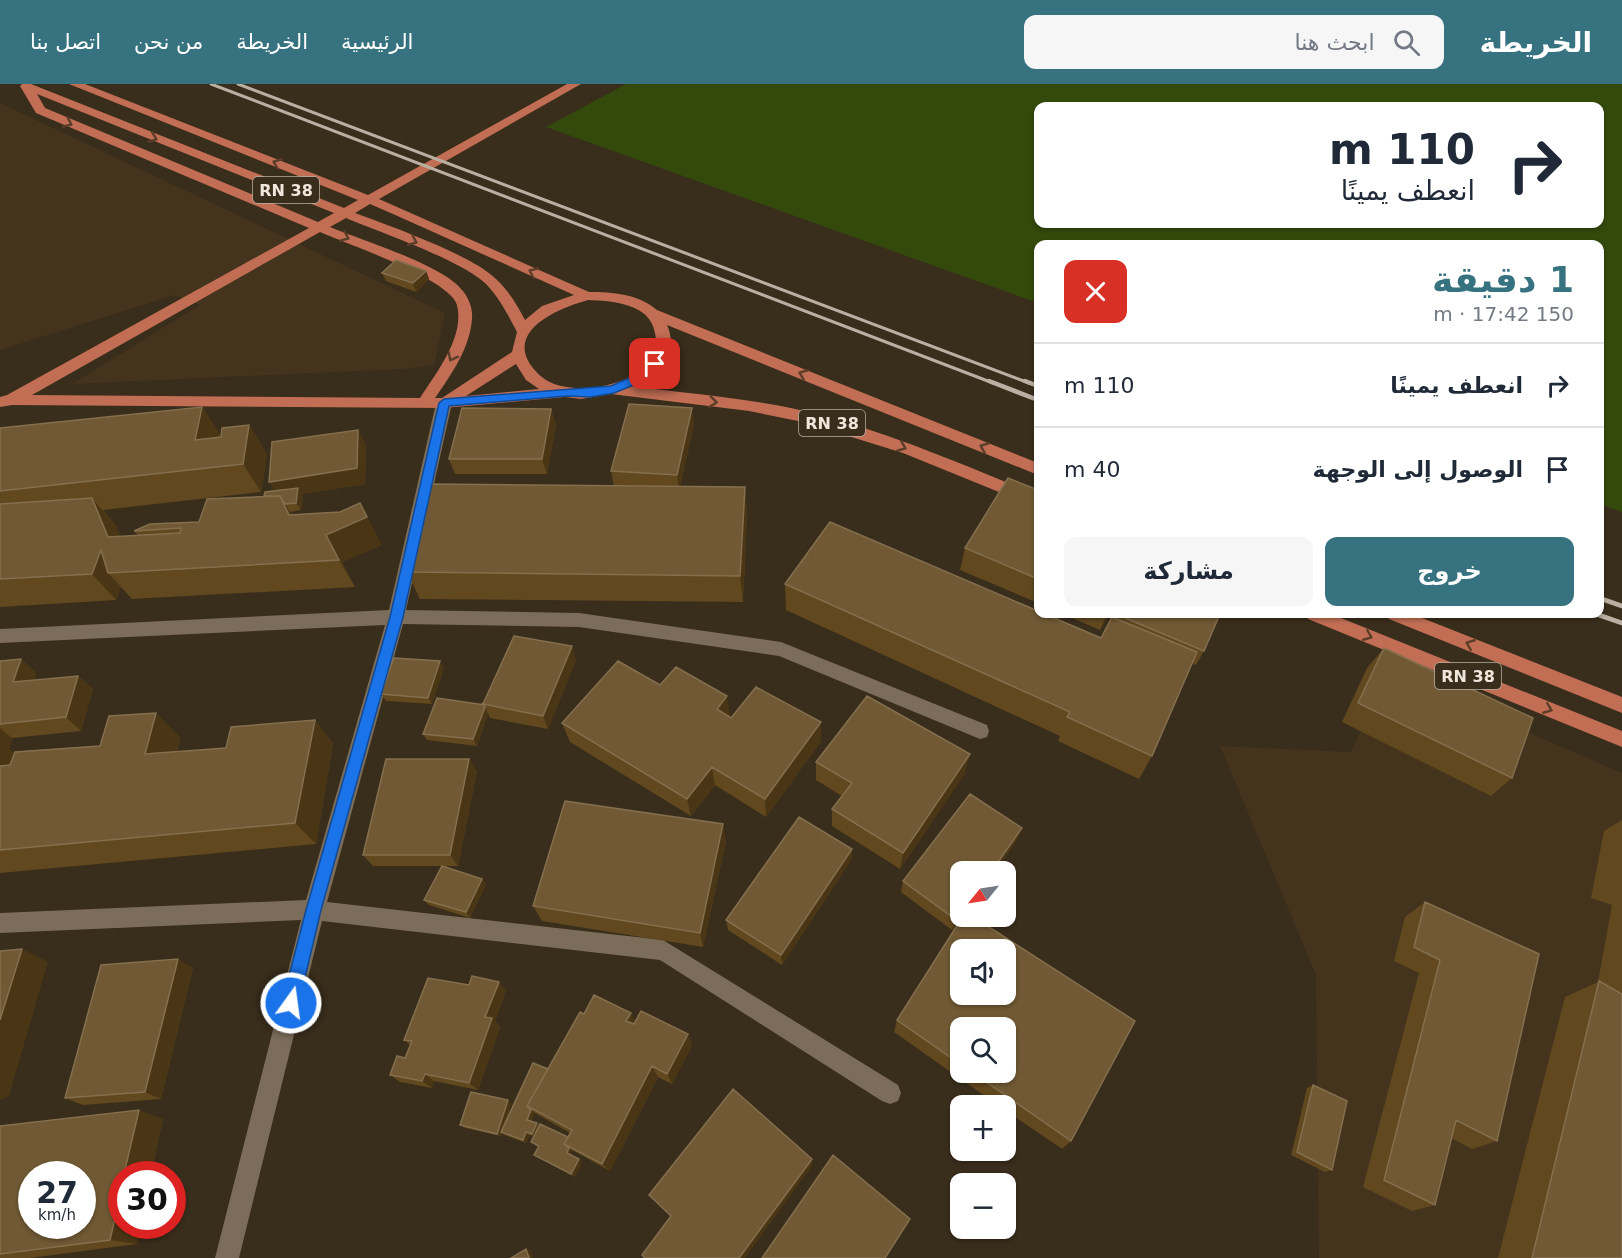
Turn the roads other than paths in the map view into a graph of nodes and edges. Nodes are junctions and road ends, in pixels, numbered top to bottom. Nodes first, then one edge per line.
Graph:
1 (75, 84) edge
2 (575, 84) edge
3 (24, 85) edge
4 (587, 296) junction
5 (654, 314) junction
6 (524, 332) junction
7 (518, 355) junction
8 (614, 389) junction
9 (567, 393) junction
10 (6, 401) edge
11 (435, 402) junction
12 (1034, 467) edge
13 (1034, 500) edge
14 (396, 617) junction
15 (1324, 618) edge
16 (1405, 618) edge
17 (0, 636) edge
18 (1589, 692) junction
19 (1622, 705) edge
20 (1582, 723) junction
21 (980, 731) dead end
22 (1622, 739) edge
23 (314, 910) junction
24 (0, 923) edge
25 (890, 1093) dead end
26 (227, 1258) edge

4 -> 1 main road, RN 38
2 - 10 main road
3 -> 6 main road, RN 38
3 -> 11 main road
4 - 5 main road, RN 38
4 - 6 main road, RN 38
5 - 8 main road, RN 38
12 -> 5 main road, RN 38
6 - 7 main road, RN 38
7 - 9 main road, RN 38
7 - 11 main road
8 - 9 main road, RN 38
8 -> 13 main road, RN 38
9 - 11 main road
10 - 11 main road
11 - 14 street
14 - 17 street
14 - 21 street
14 - 23 street
15 -> 20 main road, RN 38
18 -> 16 main road, RN 38
18 - 19 main road, RN 38
18 - 20 main road
20 - 22 main road, RN 38
23 - 24 street
23 - 25 street
23 - 26 street

